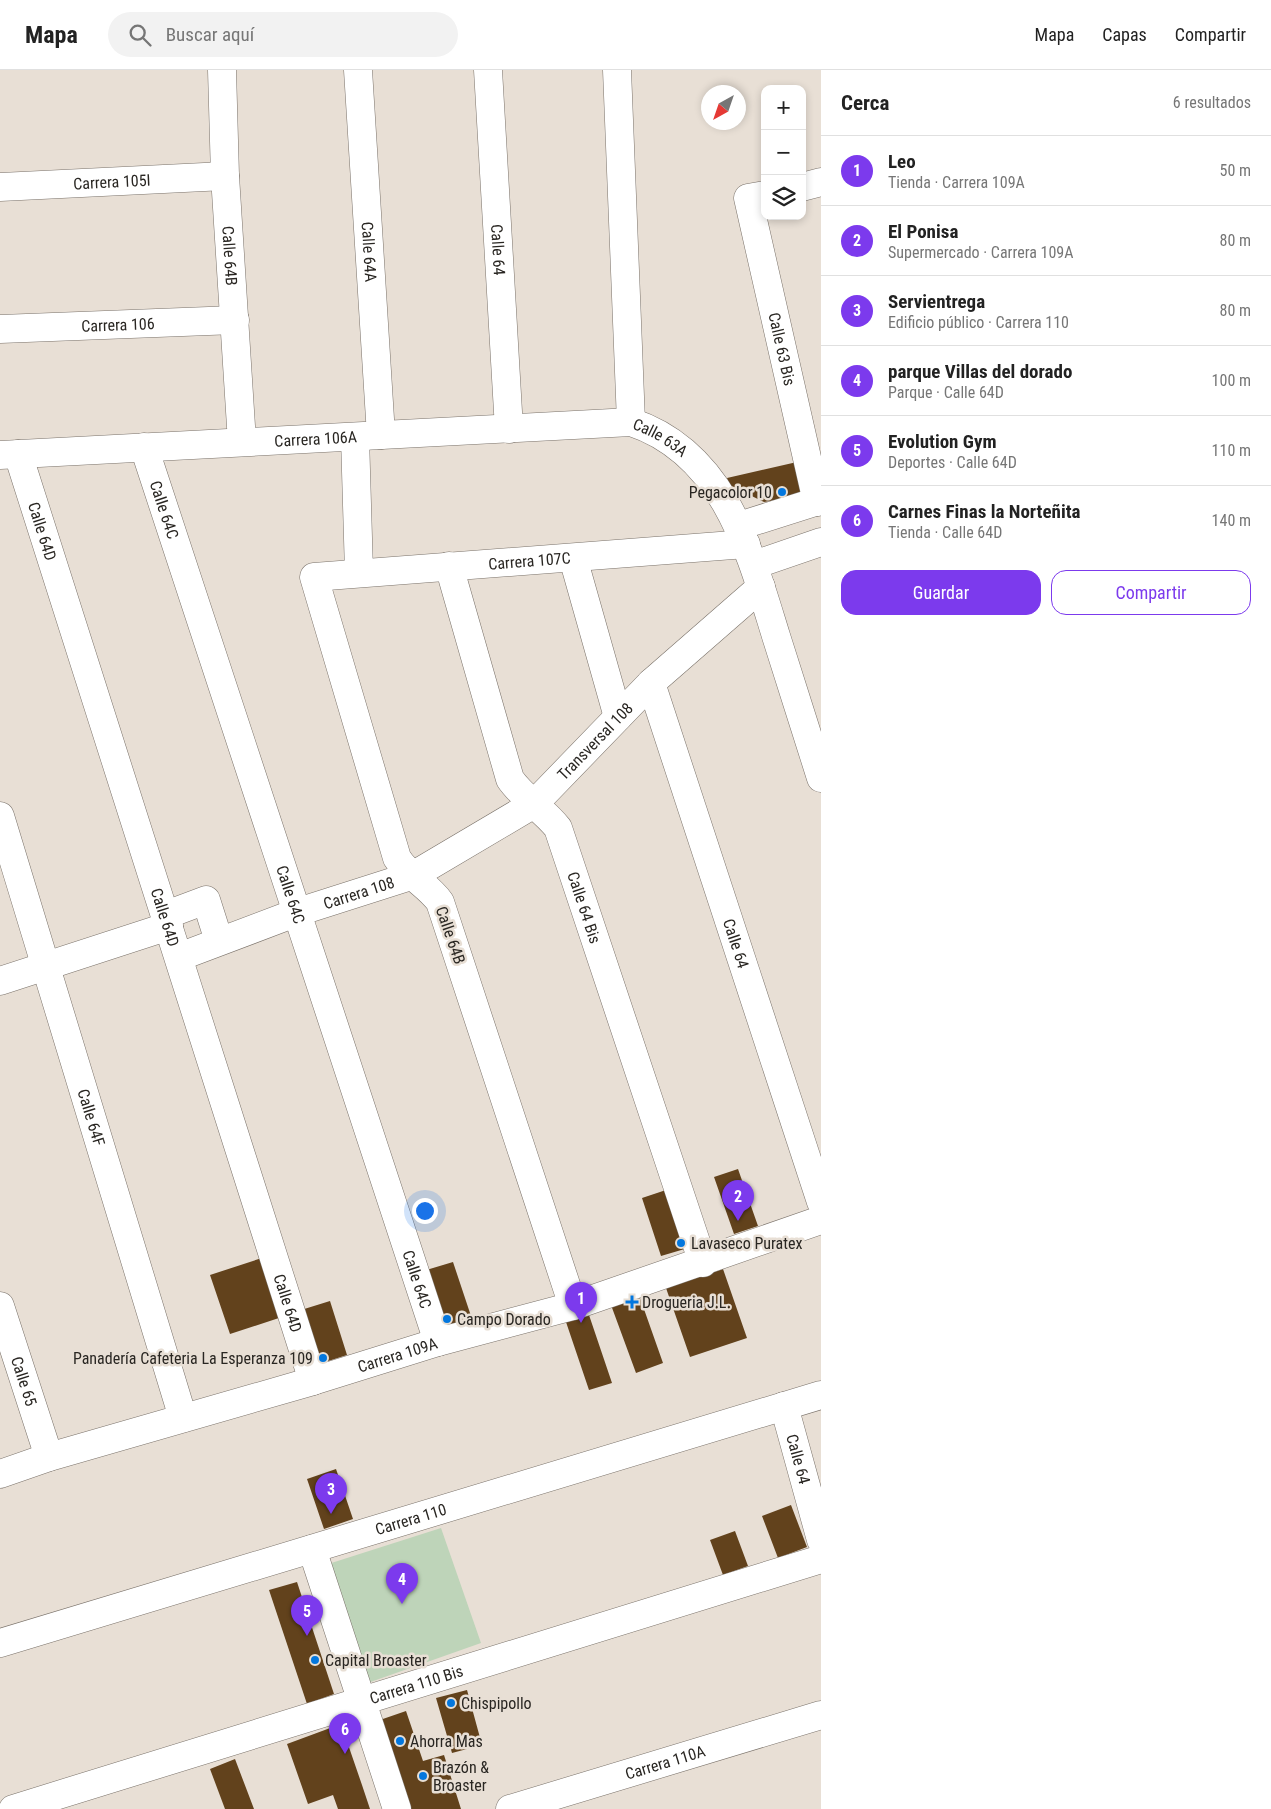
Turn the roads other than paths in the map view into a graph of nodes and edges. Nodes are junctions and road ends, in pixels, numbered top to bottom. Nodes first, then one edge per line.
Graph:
1 (222, 70) edge
2 (358, 70) edge
3 (488, 70) edge
4 (617, 70) edge
5 (225, 176) junction
6 (821, 182) edge
7 (806, 185) edge
8 (0, 186) edge
9 (757, 197) edge
10 (235, 320) junction
11 (0, 329) edge
12 (632, 422) junction
13 (509, 429) junction
14 (368, 436) junction
15 (242, 442) junction
16 (144, 447) junction
17 (9, 454) edge
18 (819, 501) edge
19 (821, 542) edge
20 (750, 555) junction
21 (572, 558) junction
22 (449, 566) junction
23 (360, 572) junction
24 (314, 577) joint
25 (651, 683) junction
26 (618, 717) junction
27 (821, 778) edge
28 (534, 804) junction
29 (0, 817) edge
30 (414, 875) junction
31 (298, 912) junction
32 (167, 920) junction
33 (220, 941) junction
34 (179, 957) junction
35 (46, 967) junction
36 (0, 980) edge
37 (821, 1202) edge
38 (821, 1220) edge
39 (703, 1263) junction
40 (0, 1306) edge
41 (573, 1306) junction
42 (438, 1342) junction
43 (313, 1382) junction
44 (821, 1395) edge
45 (784, 1406) junction
46 (183, 1418) junction
47 (49, 1457) junction
48 (0, 1474) edge
49 (821, 1540) edge
50 (312, 1549) junction
51 (821, 1559) edge
52 (0, 1643) edge
53 (362, 1701) junction
54 (821, 1715) edge
55 (13, 1809) edge
56 (397, 1809) edge
57 (510, 1809) edge

1 - 5 street, Calle 64B
2 - 14 street, Calle 64A
3 - 13 street, Calle 64
4 - 12 street, Calle 63A
5 - 8 street, Carrera 105I
5 - 10 street, Calle 64B
6 - 7 street
9 - 18 street, Calle 63 Bis
10 - 11 street, Carrera 106
10 - 15 street, Calle 64B
12 - 13 street, Carrera 106A
12 - 20 street, Calle 63A
13 - 14 street, Carrera 106A
14 - 15 street, Carrera 106A
14 - 23 street, Calle 64A
15 - 16 street, Carrera 106A
16 - 17 street, Carrera 106A
16 - 31 street, Calle 64C
17 - 32 street, Calle 64D
18 - 20 street, Carrera 107C
19 - 20 street, Carrera 107C
20 - 21 street, Carrera 107C
20 - 25 street, Transversal 108
20 - 27 street, Calle 63A
21 - 22 street, Carrera 107C
21 - 26 street
22 - 23 street, Carrera 107C
22 - 28 street, Calle 64 Bis
23 - 24 street, Carrera 107C
24 - 30 street, Calle 64B
25 - 26 street, Transversal 108
25 - 37 street, Calle 64
26 - 28 street, Transversal 108
28 - 30 street, Transversal 108
28 - 39 street, Calle 64 Bis
29 - 35 street, Calle 64F
30 - 31 street, Carrera 108
30 - 41 street, Calle 64B
31 - 33 street, Carrera 108
31 - 42 street, Calle 64C
32 - 33 street
32 - 34 street, Calle 64D
32 - 35 street
33 - 34 street, Carrera 108
34 - 43 street, Calle 64D
35 - 36 street
35 - 46 street, Calle 64F
38 - 39 street, Carrera 109A
39 - 41 street, Carrera 109A
40 - 47 street, Calle 65
41 - 42 street, Carrera 109A
42 - 43 street, Carrera 109A
43 - 46 street, Carrera 109A
44 - 45 street, Carrera 110
45 - 49 street, Calle 64
45 - 50 street, Carrera 110
46 - 47 street, Carrera 109A
47 - 48 street, Carrera 109A
50 - 52 street, Carrera 110
50 - 53 street
51 - 53 street, Carrera 110 Bis
53 - 55 street, Carrera 110 Bis
53 - 56 street
54 - 57 street, Carrera 110A

